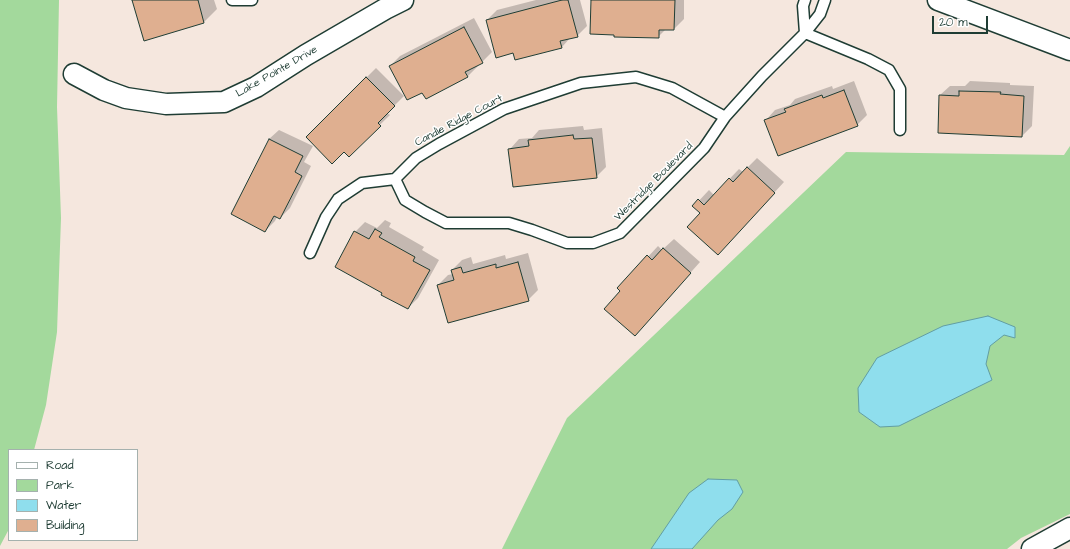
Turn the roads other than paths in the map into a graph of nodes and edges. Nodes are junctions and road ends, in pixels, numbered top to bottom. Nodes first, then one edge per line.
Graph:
1 (232, 0) edge
2 (252, 0) edge
3 (403, 0) edge
4 (805, 0) edge
5 (825, 0) edge
6 (938, 0) edge
7 (805, 33) junction
8 (1070, 50) edge
9 (74, 74) dead end
10 (726, 117) junction
11 (900, 130) dead end
12 (395, 179) junction
13 (310, 253) dead end
14 (1070, 528) edge
15 (1032, 549) edge

1 - 2 lane
3 - 9 street, Lake Pointe Drive
4 - 7 lane
5 - 7 lane, Westridge Boulevard
6 - 8 street
7 - 10 lane, Westridge Boulevard
7 - 11 lane
10 - 12 lane, Candle Ridge Court
10 - 12 lane, Westridge Boulevard
12 - 13 lane
14 - 15 street

